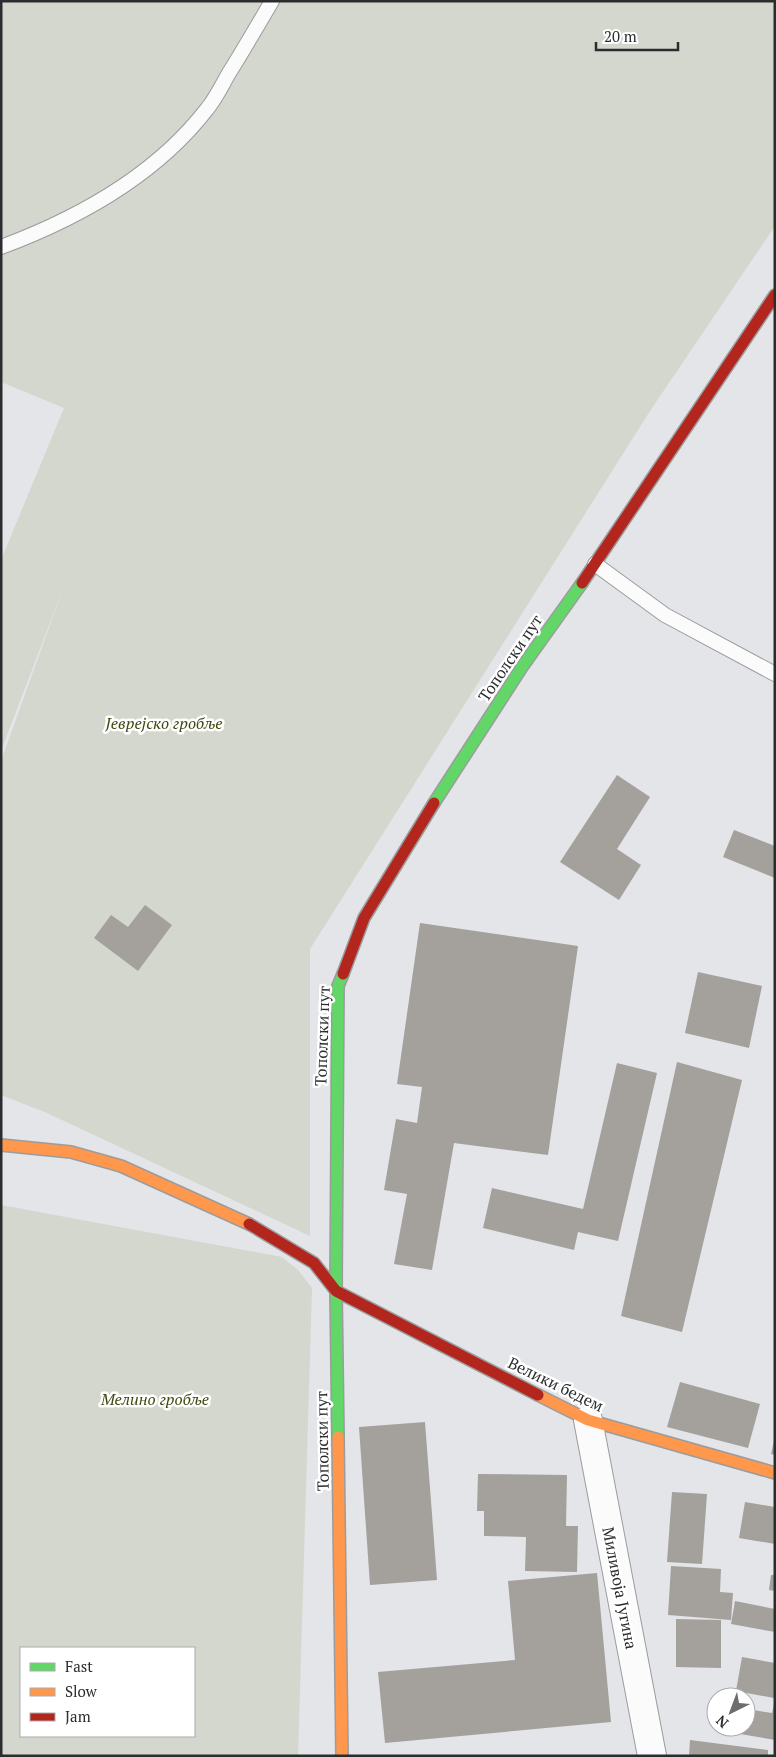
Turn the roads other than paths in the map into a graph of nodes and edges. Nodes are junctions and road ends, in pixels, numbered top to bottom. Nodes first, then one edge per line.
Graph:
1 (272, 1) edge
2 (1, 247) edge
3 (775, 295) edge
4 (595, 564) junction
5 (775, 674) edge
6 (1, 1145) edge
7 (336, 1291) junction
8 (588, 1420) junction
9 (775, 1473) edge
10 (342, 1756) edge
11 (652, 1756) edge

1 - 2 lane
3 - 4 street, Тополски пут
4 - 5 lane
4 - 7 street, Тополски пут
6 - 7 street
7 - 8 street, Велики бедем
7 - 10 street, Тополски пут
8 - 9 street, Велики бедем
8 - 11 street, Миливоја Југина

